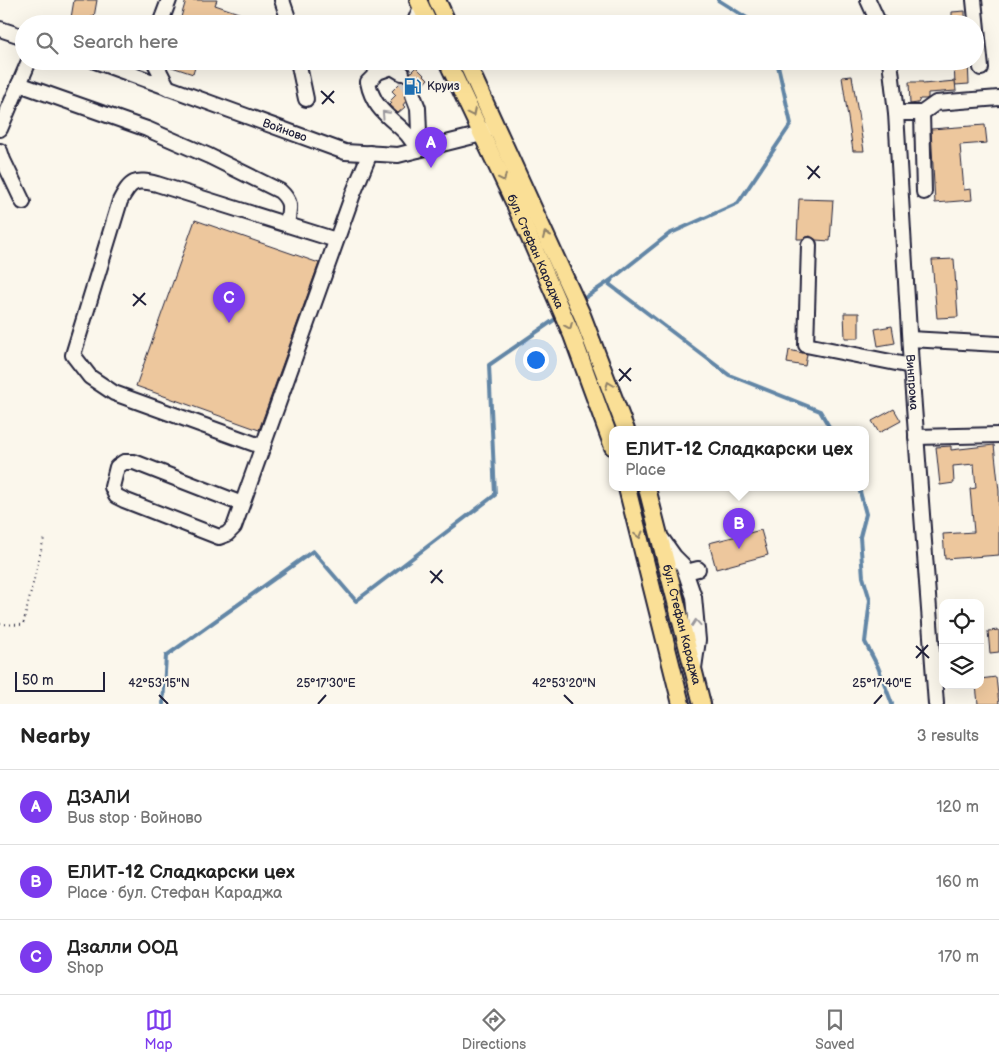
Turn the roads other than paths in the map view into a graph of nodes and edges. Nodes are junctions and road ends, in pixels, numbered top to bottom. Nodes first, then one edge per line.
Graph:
1 (169, 0) edge
2 (282, 0) edge
3 (437, 0) edge
4 (868, 0) edge
5 (974, 0) edge
6 (163, 15) edge
7 (287, 15) edge
8 (444, 15) edge
9 (875, 15) edge
10 (976, 15) edge
11 (0, 29) edge
12 (15, 34) edge
13 (25, 70) edge
14 (119, 70) edge
15 (159, 70) edge
16 (300, 70) edge
17 (384, 70) edge
18 (451, 70) edge
19 (470, 70) edge
20 (891, 70) edge
21 (19, 84) junction
22 (168, 88) junction
23 (413, 95) tunnel mouth
24 (999, 98) edge
25 (306, 99) dead end
26 (896, 113) junction
27 (922, 114) junction
28 (496, 124) junction
29 (0, 129) edge
30 (482, 134) junction
31 (421, 149) junction
32 (0, 151) edge
33 (370, 153) junction
34 (924, 192) dead end
35 (23, 202) dead end
36 (287, 224) junction
37 (336, 240) junction
38 (809, 245) dead end
39 (910, 340) junction
40 (999, 344) edge
41 (911, 366) junction
42 (624, 426) edge
43 (999, 435) edge
44 (609, 436) edge
45 (916, 437) junction
46 (262, 447) junction
47 (628, 491) edge
48 (648, 491) edge
49 (242, 504) junction
50 (658, 533) junction
51 (693, 671) junction
52 (681, 704) edge
53 (702, 704) edge
54 (936, 704) edge

1 - 6 street
2 - 7 street
3 - 8 main road
4 - 9 street
5 - 10 street
11 - 12 street
13 - 21 street
14 - 22 street, Войново
15 - 22 street
16 - 25 street
31 -> 17 street
18 -> 30 main road, бул. Стефан Караджа
19 - 28 main road, бул. Стефан Караджа
20 - 26 street, Винпрома
21 - 29 street
21 - 36 street
22 - 33 street, Войново
23 - 31 street
24 - 27 street
26 - 27 street
26 - 39 street, Винпрома
27 - 34 street
28 - 30 street
42 -> 28 main road, бул. Стефан Караджа
30 - 31 street, Войново
30 -> 44 main road, бул. Стефан Караджа
31 - 33 street, Войново
32 - 35 street
33 - 37 street
36 - 37 street
36 - 46 street
37 - 46 street
38 - 41 street
39 - 40 street
39 - 41 street, Винпрома
41 - 45 street, Винпрома
43 - 45 street
45 - 54 street, Винпрома
46 - 49 street
47 -> 52 main road, бул. Стефан Караджа
48 - 50 main road, бул. Стефан Караджа
49 - 49 street
50 - 51 main road, бул. Стефан Караджа
51 -> 50 street
51 - 53 main road, бул. Стефан Караджа

